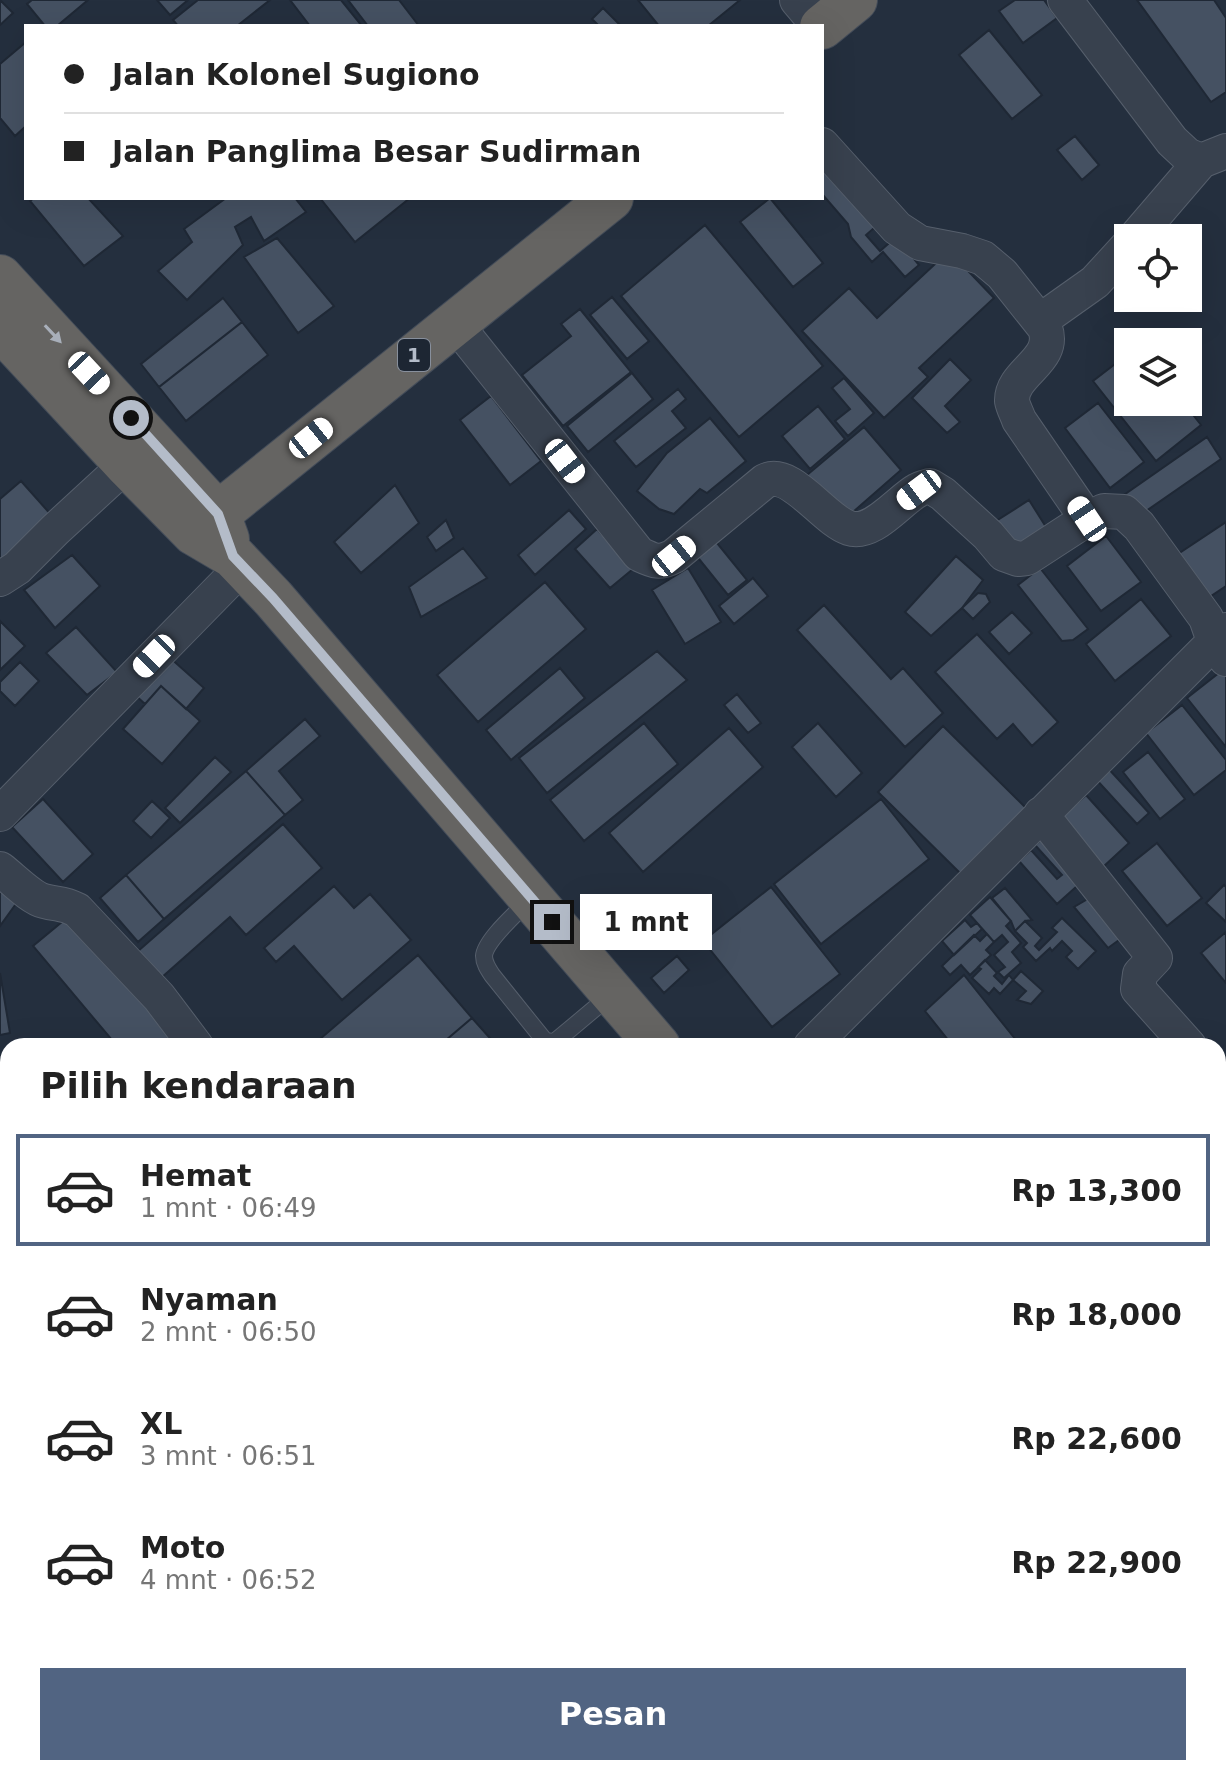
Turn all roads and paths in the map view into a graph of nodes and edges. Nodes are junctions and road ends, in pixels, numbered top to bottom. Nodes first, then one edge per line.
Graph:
1 (797, 0) edge
2 (855, 0) edge
3 (1065, 0) edge
4 (817, 24) edge
5 (824, 24) edge
6 (824, 147) edge
7 (1214, 156) edge
8 (608, 200) edge
9 (1148, 224) edge
10 (1114, 261) edge
11 (0, 277) edge
12 (1040, 321) junction
13 (454, 322) junction
14 (0, 328) edge
15 (140, 453) junction
16 (1087, 519) junction
17 (206, 523) junction
18 (238, 561) junction
19 (0, 579) edge
20 (1222, 643) edge
21 (0, 814) edge
22 (1041, 814) junction
23 (0, 869) edge
24 (532, 898) junction
25 (613, 993) junction
26 (190, 1038) edge
27 (543, 1038) edge
28 (559, 1038) edge
29 (651, 1038) edge
30 (819, 1038) edge
31 (1182, 1038) edge

1 - 4 street
2 - 5 highway
3 - 7 street
6 - 12 street
7 - 9 street
8 - 13 highway, 1
10 - 12 street
11 -> 15 highway
12 - 16 street
13 - 16 street
13 - 17 highway, 1
14 - 15 highway
15 - 17 highway
15 - 19 street
16 - 20 street
17 - 18 highway
18 - 21 street
18 - 24 highway
20 - 22 street
22 - 30 street
22 - 31 street
23 - 26 street
24 - 25 highway
24 - 27 lane
25 - 28 lane
25 - 29 highway

